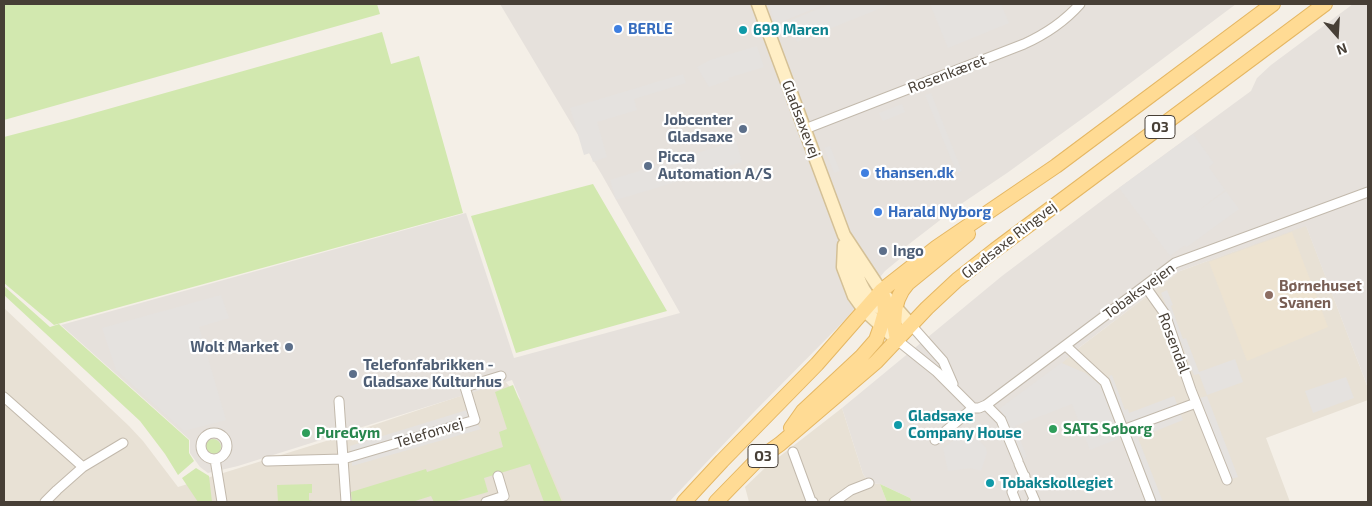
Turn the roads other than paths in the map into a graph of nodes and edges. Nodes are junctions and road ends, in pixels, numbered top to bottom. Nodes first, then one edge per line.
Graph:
1 (758, 4) edge
2 (1080, 4) edge
3 (1273, 4) edge
4 (1325, 4) edge
5 (805, 129) junction
6 (1368, 192) edge
7 (992, 208) junction
8 (844, 235) junction
9 (1145, 286) junction
10 (881, 291) junction
11 (868, 306) junction
12 (897, 315) junction
13 (882, 326) junction
14 (897, 340) junction
15 (1066, 346) junction
16 (501, 376) dead end
17 (955, 389) junction
18 (4, 397) edge
19 (340, 401) dead end
20 (1196, 403) junction
21 (986, 405) junction
22 (973, 408) junction
23 (1123, 430) junction
24 (935, 440) dead end
25 (123, 443) dead end
26 (780, 444) junction
27 (793, 452) dead end
28 (215, 459) dead end
29 (343, 459) junction
30 (267, 461) dead end
31 (83, 467) junction
32 (498, 476) dead end
33 (1025, 476) junction
34 (1226, 480) dead end
35 (869, 483) dead end
36 (45, 502) edge
37 (222, 502) edge
38 (346, 502) edge
39 (486, 502) edge
40 (684, 502) edge
41 (716, 502) edge
42 (813, 502) edge
43 (834, 502) edge
44 (1016, 502) edge
45 (1032, 502) edge
46 (1151, 502) edge

1 - 5 street, Gladsaxevej
2 - 5 street, Rosenkæret
3 - 7 main road, Gladsaxe Ringvej / O3
4 - 12 main road, Gladsaxe Ringvej / O3
5 - 8 street, Gladsaxevej
6 - 9 street, Tobaksvejen
7 - 10 main road, Gladsaxe Ringvej / O3
7 - 12 main road
8 - 10 street, Gladsaxevej
8 - 11 street, Gladsaxevej
9 - 15 street, Tobaksvejen
9 - 20 street, Rosendal
10 - 11 main road, Gladsaxe Ringvej / O3
10 - 12 main road
11 - 12 street
11 - 13 street, Gladsaxevej
11 - 40 main road, Gladsaxe Ringvej / O3
12 - 13 main road
12 - 14 main road, Gladsaxe Ringvej / O3
12 - 14 main road
12 - 17 street
13 - 14 street, Gladsaxevej
13 - 26 main road
14 - 17 street
14 - 26 main road, Gladsaxe Ringvej / O3
15 - 21 street, Tobaksvejen
15 - 23 street
16 - 29 street, Telefonvej
17 - 22 street
18 - 31 street
19 - 29 street
20 - 23 street
20 - 34 street, Rosendal
21 - 22 street, Tobaksvejen
21 - 33 street
22 - 24 street, Tobaksvejen
23 - 46 street
25 - 31 street
26 - 41 main road, Gladsaxe Ringvej / O3
27 - 42 street
28 - 37 street
29 - 30 street, Telefonvej
29 - 38 street
31 - 36 street
32 - 39 street
33 - 44 street
33 - 45 street
35 - 43 street

